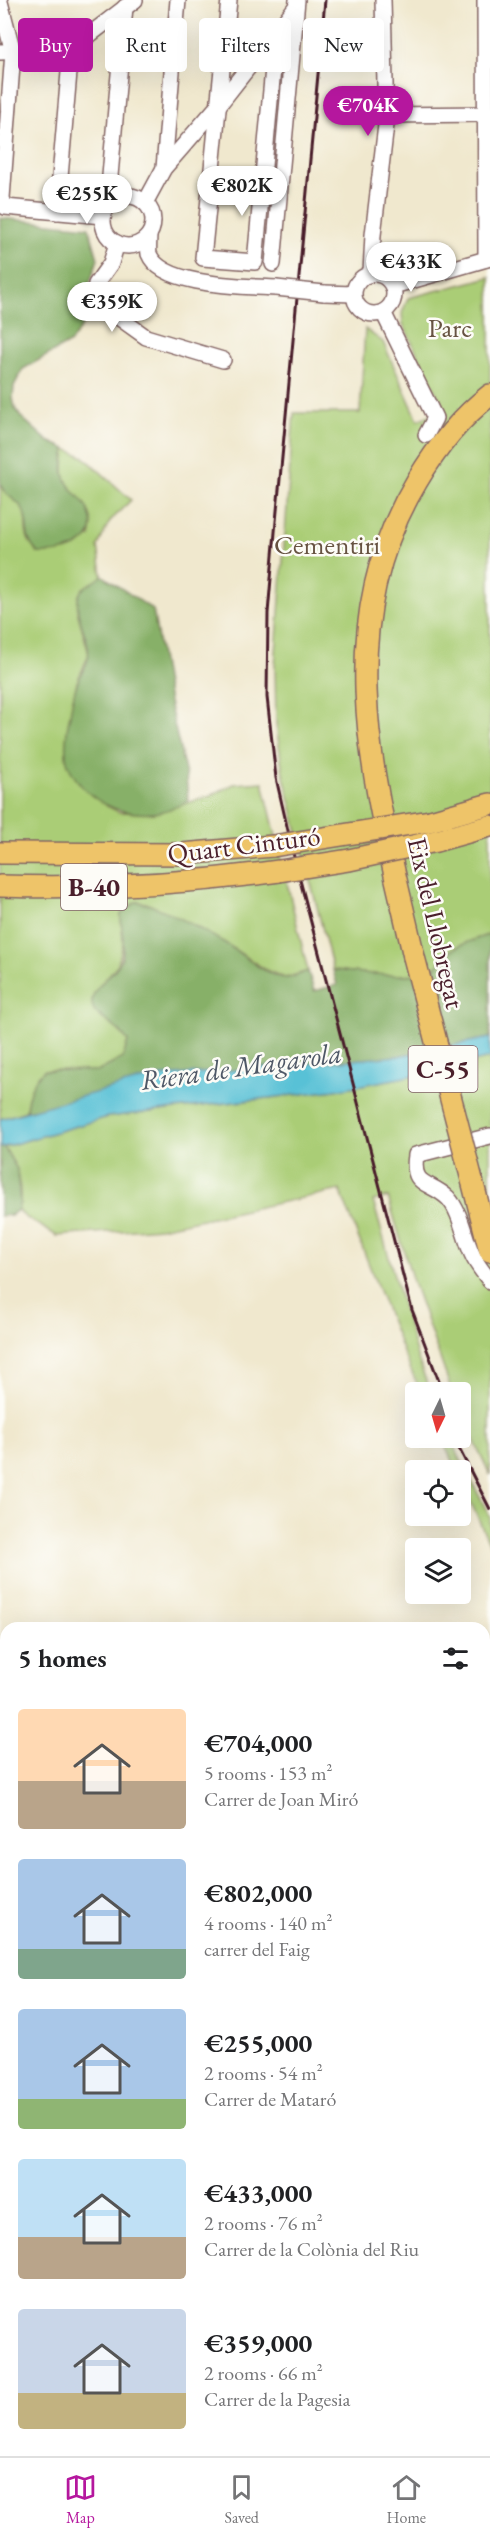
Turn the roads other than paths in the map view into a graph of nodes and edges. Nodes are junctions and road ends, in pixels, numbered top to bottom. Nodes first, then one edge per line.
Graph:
1 (178, 0) edge
2 (229, 0) edge
3 (383, 0) edge
4 (485, 0) edge
5 (0, 2) edge
6 (130, 4) edge
7 (296, 4) edge
8 (286, 18) edge
9 (93, 32) edge
10 (7, 52) edge
11 (68, 72) edge
12 (245, 72) edge
13 (273, 72) edge
14 (219, 106) junction
15 (489, 114) edge
16 (386, 115) junction
17 (164, 168) junction
18 (113, 201) junction
19 (146, 203) junction
20 (57, 212) junction
21 (103, 216) junction
22 (149, 235) junction
23 (117, 243) junction
24 (488, 258) edge
25 (273, 264) dead end
26 (371, 273) junction
27 (393, 286) junction
28 (353, 294) junction
29 (383, 312) junction
30 (224, 360) dead end
31 (490, 395) edge
32 (490, 409) edge
33 (426, 435) dead end
34 (368, 710) junction
35 (490, 804) edge
36 (490, 826) edge
37 (433, 831) junction
38 (0, 853) edge
39 (0, 886) edge
40 (490, 1136) edge
41 (483, 1211) edge
42 (481, 1253) edge
43 (490, 1281) edge

1 - 17 street
2 - 14 street
3 - 16 street
4 - 15 street
5 - 10 street
6 - 9 street
6 - 18 street
7 - 8 street
7 - 25 street
10 - 20 street
11 - 20 street
12 - 14 street
13 - 14 street
14 - 17 street
15 - 16 street
15 - 24 street
16 - 26 street
17 - 19 street
18 - 19 street
18 - 21 street
19 - 22 street
20 - 21 street
21 - 23 street
22 - 23 street
22 - 28 street, bridge
23 - 30 street
24 - 27 street
26 - 27 street
26 - 28 street
27 - 29 street
28 - 29 street
29 - 33 street
31 - 34 highway, Eix del Llobregat / C-55
32 - 34 highway, Eix del Llobregat / C-55
34 - 41 highway, Eix del Llobregat / C-55, bridge
35 - 37 highway, Quart Cinturó / B-40
36 - 37 highway, Quart Cinturó / B-40
37 - 38 highway, Quart Cinturó / B-40, bridge
37 - 39 highway, Quart Cinturó / B-40, bridge
40 - 42 street
41 - 42 highway, Eix del Llobregat / C-55
42 - 43 street

